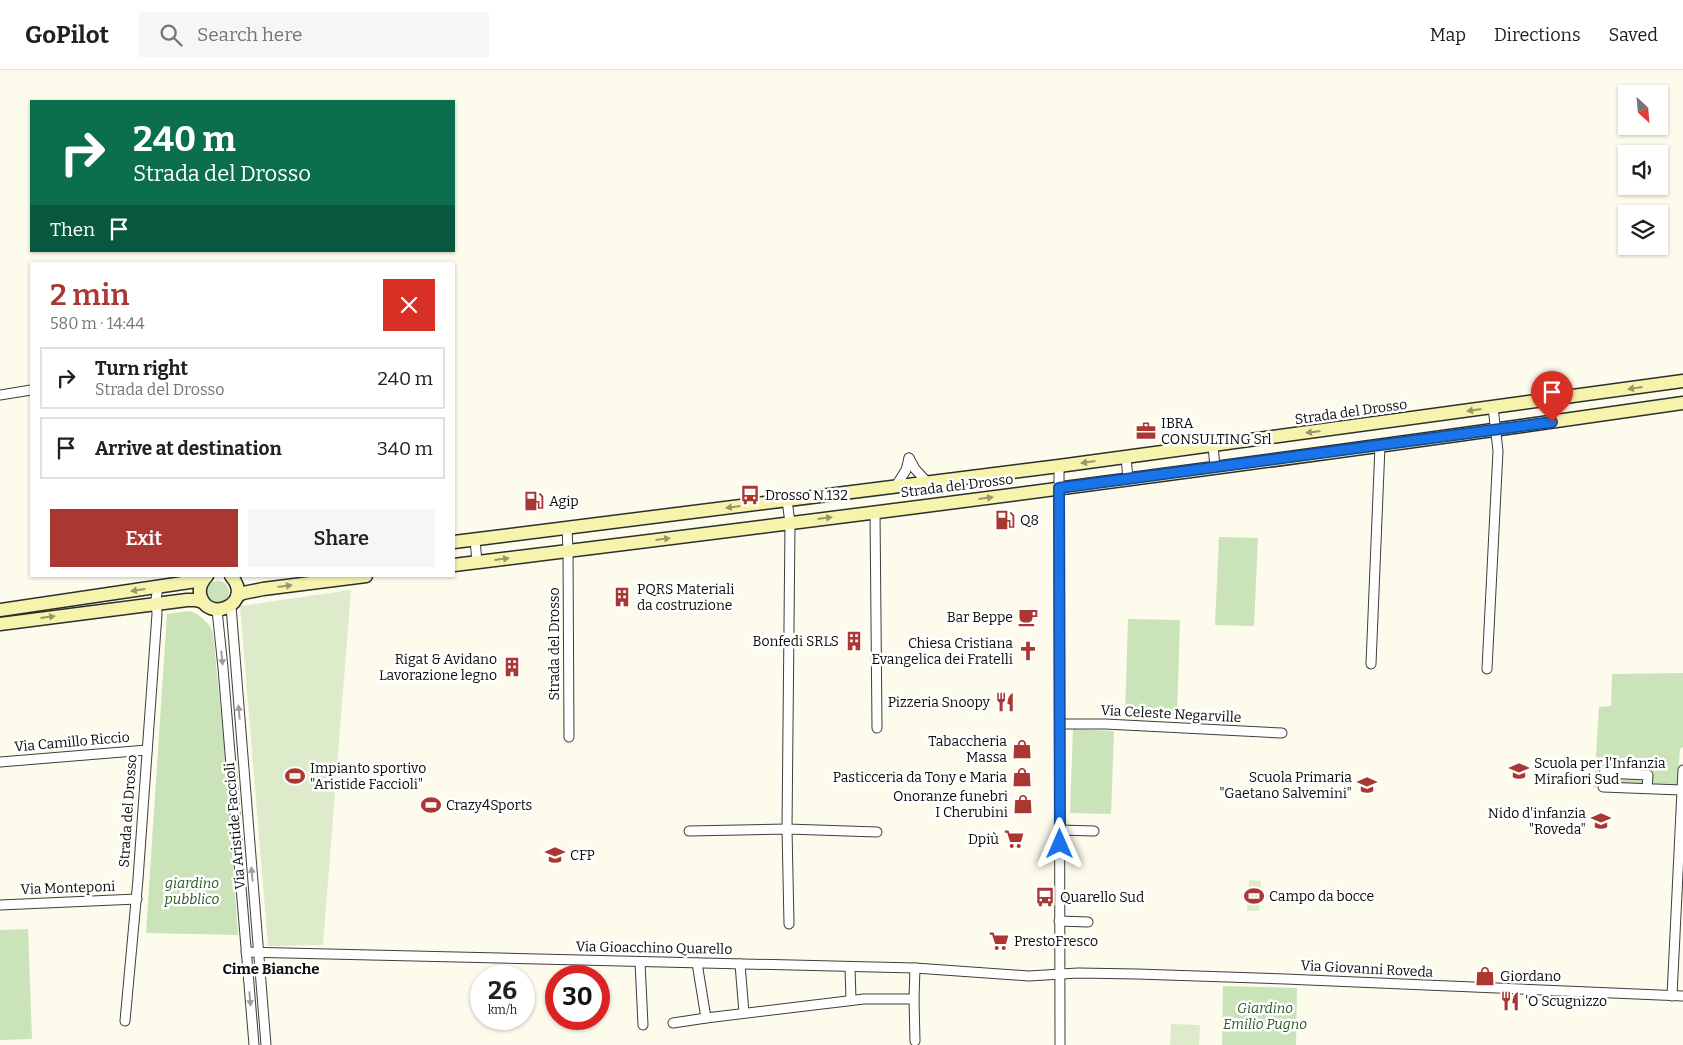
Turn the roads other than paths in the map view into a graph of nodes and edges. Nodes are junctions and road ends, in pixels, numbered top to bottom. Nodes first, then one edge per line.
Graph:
1 (1683, 382) edge
2 (30, 390) edge
3 (0, 395) edge
4 (1683, 403) edge
5 (1493, 407) junction
6 (1496, 430) junction
7 (1213, 445) junction
8 (1380, 446) junction
9 (1126, 457) junction
10 (1059, 466) junction
11 (1215, 468) junction
12 (1128, 479) junction
13 (927, 482) junction
14 (896, 486) junction
15 (1059, 488) junction
16 (787, 500) junction
17 (876, 512) junction
18 (790, 523) junction
19 (567, 528) junction
20 (475, 539) junction
21 (455, 542) edge
22 (568, 551) junction
23 (477, 562) junction
24 (455, 566) edge
25 (233, 577) edge
26 (358, 577) edge
27 (205, 578) edge
28 (158, 587) junction
29 (234, 601) junction
30 (203, 602) junction
31 (156, 604) junction
32 (0, 610) edge
33 (217, 610) junction
34 (0, 624) edge
35 (1371, 664) dead end
36 (1487, 669) dead end
37 (1060, 724) junction
38 (877, 728) dead end
39 (1282, 733) dead end
40 (568, 737) dead end
41 (147, 750) junction
42 (0, 762) edge
43 (1683, 770) edge
44 (1647, 788) junction
45 (1682, 790) junction
46 (787, 830) junction
47 (1060, 830) junction
48 (689, 831) dead end
49 (1094, 831) dead end
50 (877, 832) dead end
51 (137, 899) junction
52 (0, 905) edge
53 (1060, 921) junction
54 (1088, 922) dead end
55 (789, 924) dead end
56 (246, 952) junction
57 (259, 952) junction
58 (640, 962) junction
59 (697, 963) junction
60 (740, 964) junction
61 (850, 967) junction
62 (915, 968) junction
63 (1060, 974) junction
64 (1672, 996) junction
65 (1683, 996) edge
66 (914, 999) junction
67 (851, 1000) junction
68 (744, 1013) junction
69 (706, 1018) junction
70 (125, 1021) dead end
71 (673, 1023) dead end
72 (643, 1025) dead end
73 (915, 1041) dead end
74 (254, 1045) edge
75 (266, 1045) edge
76 (1060, 1045) edge

1 -> 5 street, Strada del Drosso
2 - 3 street
4 - 6 street, Strada del Drosso
5 - 6 street
5 -> 7 street, Strada del Drosso
6 - 8 street, Strada del Drosso
6 - 36 street
7 - 9 street, Strada del Drosso
7 - 11 street
8 - 11 street, Strada del Drosso
8 - 35 street
9 -> 10 street, Strada del Drosso
9 - 12 street
10 - 13 street, Strada del Drosso
10 - 15 street
11 - 12 street, Strada del Drosso
12 - 15 street, Strada del Drosso
13 - 14 street, Strada del Drosso
13 - 14 street, Strada del Drosso
14 - 16 street, Strada del Drosso
17 -> 15 street, Strada del Drosso
15 - 37 street
16 - 18 street
16 -> 19 street, Strada del Drosso
18 -> 17 street, Strada del Drosso
17 - 38 street
22 -> 18 street, Strada del Drosso
18 - 46 street
19 - 20 street, Strada del Drosso
19 - 22 street, Strada del Drosso
20 - 21 street, Strada del Drosso
20 - 23 street
23 -> 22 street, Strada del Drosso
22 - 40 street, Strada del Drosso
23 - 24 street, Strada del Drosso
25 - 29 street
29 -> 26 street
27 - 28 street
27 - 30 street
28 - 31 street, Strada del Drosso
28 -> 32 street
29 - 33 street
57 -> 29 street, Via Aristide Faccioli
30 - 31 street
30 - 33 street
34 -> 31 street
31 - 41 street, Strada del Drosso
33 -> 56 street, Via Aristide Faccioli
37 - 39 street, Via Celeste Negarville
37 - 47 street
41 - 42 street, Via Camillo Riccio
41 - 51 street, Strada del Drosso
43 - 45 street
44 - 44 street
44 - 45 street
45 - 64 street
46 - 48 street
46 - 50 street
46 - 55 street
47 - 49 street
47 - 53 street
51 - 52 street, Via Monteponi
51 - 70 street, Strada del Drosso
53 - 54 street
53 - 63 street
56 - 57 street, Via Gioacchino Quarello
56 -> 74 street, Via Aristide Faccioli
57 - 58 street, Via Gioacchino Quarello
57 - 75 street, Via Aristide Faccioli
58 - 59 street, Via Gioacchino Quarello
58 - 72 street
59 - 60 street, Via Gioacchino Quarello
59 - 69 street
60 - 61 street, Via Gioacchino Quarello
60 - 68 street
61 - 62 street, Via Gioacchino Quarello
61 - 67 street
62 - 63 street, Via Gioacchino Quarello
62 - 66 street
63 - 64 street, Via Giovanni Roveda
63 - 76 street
64 - 65 street, Via Giovanni Roveda
66 - 67 street
66 - 73 street
67 - 68 street
68 - 69 street
69 - 71 street

